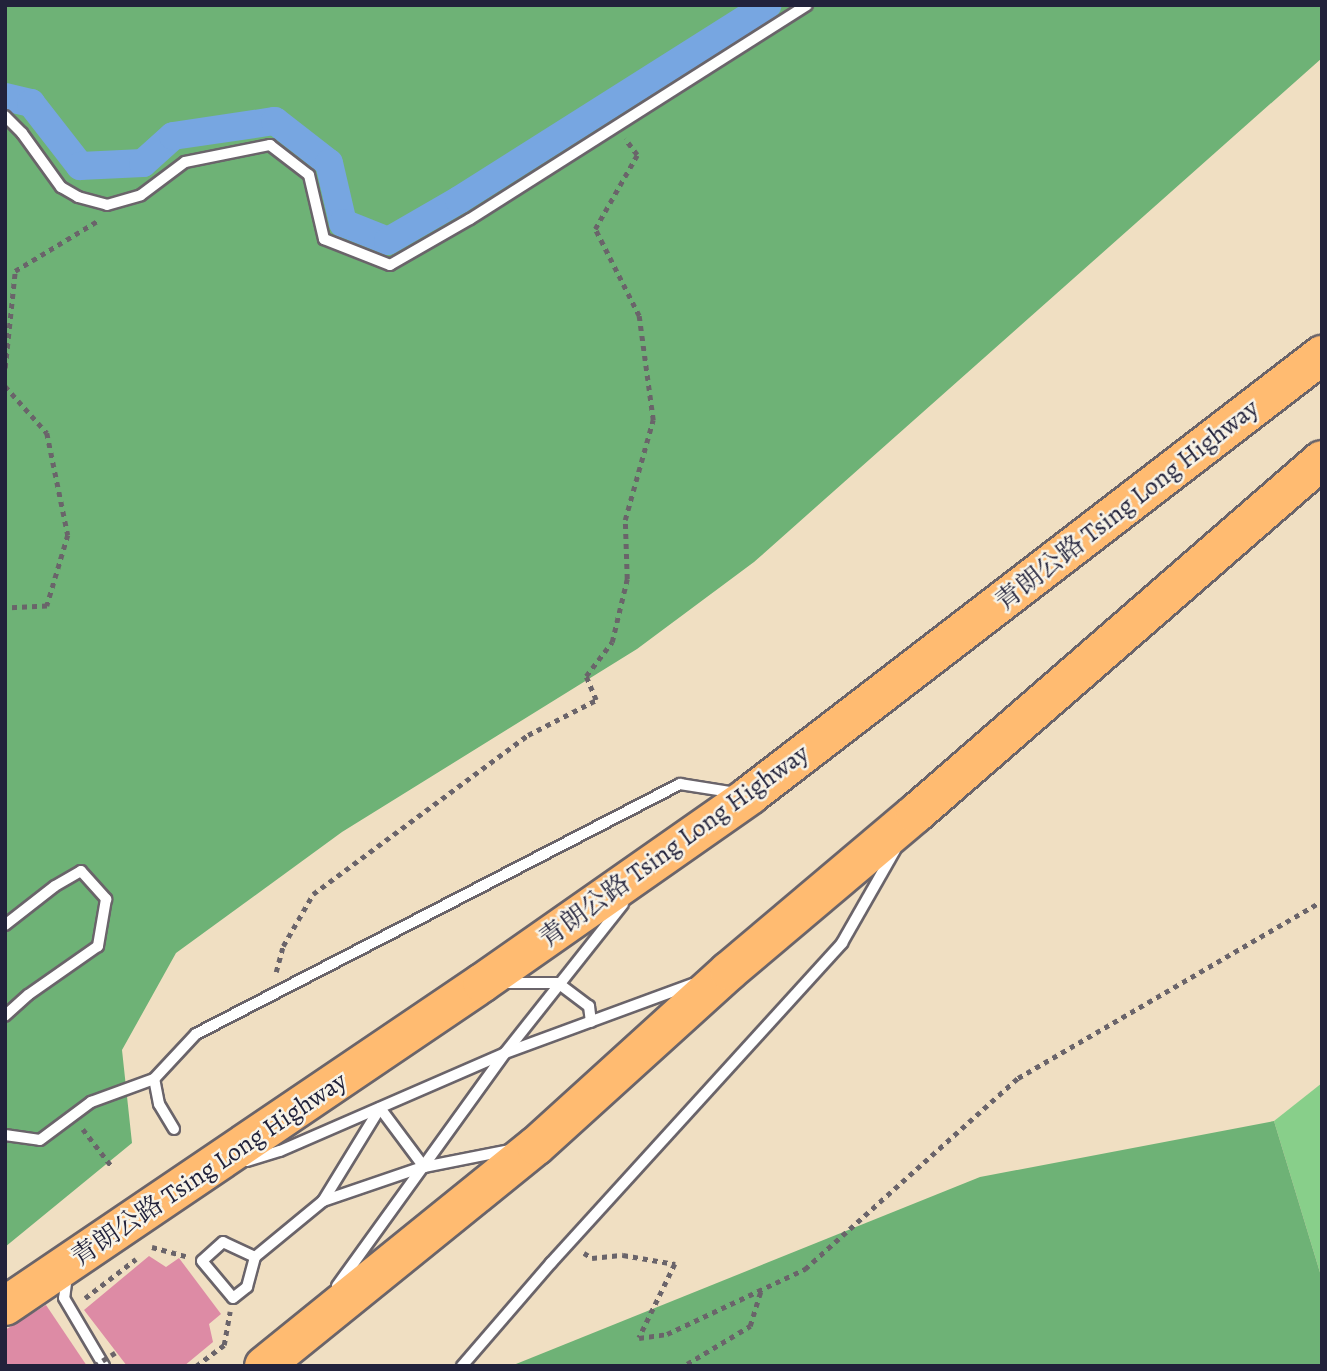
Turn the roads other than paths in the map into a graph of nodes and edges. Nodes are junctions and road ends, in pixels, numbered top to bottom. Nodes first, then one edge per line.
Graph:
1 (807, 5) edge
2 (5, 116) edge
3 (1322, 355) edge
4 (1322, 460) edge
5 (750, 795) junction
6 (915, 814) junction
7 (661, 858) junction
8 (5, 925) edge
9 (729, 971) junction
10 (482, 983) junction
11 (558, 983) junction
12 (5, 1016) edge
13 (591, 1022) junction
14 (505, 1053) junction
15 (155, 1079) junction
16 (380, 1108) junction
17 (174, 1129) dead end
18 (5, 1135) edge
19 (536, 1146) junction
20 (424, 1167) junction
21 (197, 1177) junction
22 (323, 1201) junction
23 (256, 1257) junction
24 (69, 1265) junction
25 (5, 1307) edge
26 (299, 1339) junction
27 (104, 1366) edge
28 (264, 1366) edge
29 (462, 1366) edge

1 - 2 lane
3 - 5 highway, 青朗公路 Tsing Long Highway
4 - 6 highway
5 - 7 highway, 青朗公路 Tsing Long Highway
5 - 15 lane
6 - 9 highway
6 - 29 lane
7 - 10 highway, 青朗公路 Tsing Long Highway
7 - 11 lane
8 - 12 lane
9 - 13 lane
9 - 19 highway
10 - 11 lane
10 - 21 highway, 青朗公路 Tsing Long Highway
11 - 13 lane
11 - 14 lane
13 - 14 lane
14 - 16 lane
14 - 20 lane
15 - 17 lane
15 - 18 lane
16 - 20 lane
16 - 21 lane
16 - 22 lane
19 - 20 lane
19 - 26 highway
20 - 22 lane
20 - 26 lane
21 - 24 highway, 青朗公路 Tsing Long Highway
22 - 23 lane
23 - 23 lane
24 - 25 highway, 青朗公路 Tsing Long Highway
24 - 27 lane
26 - 28 highway

